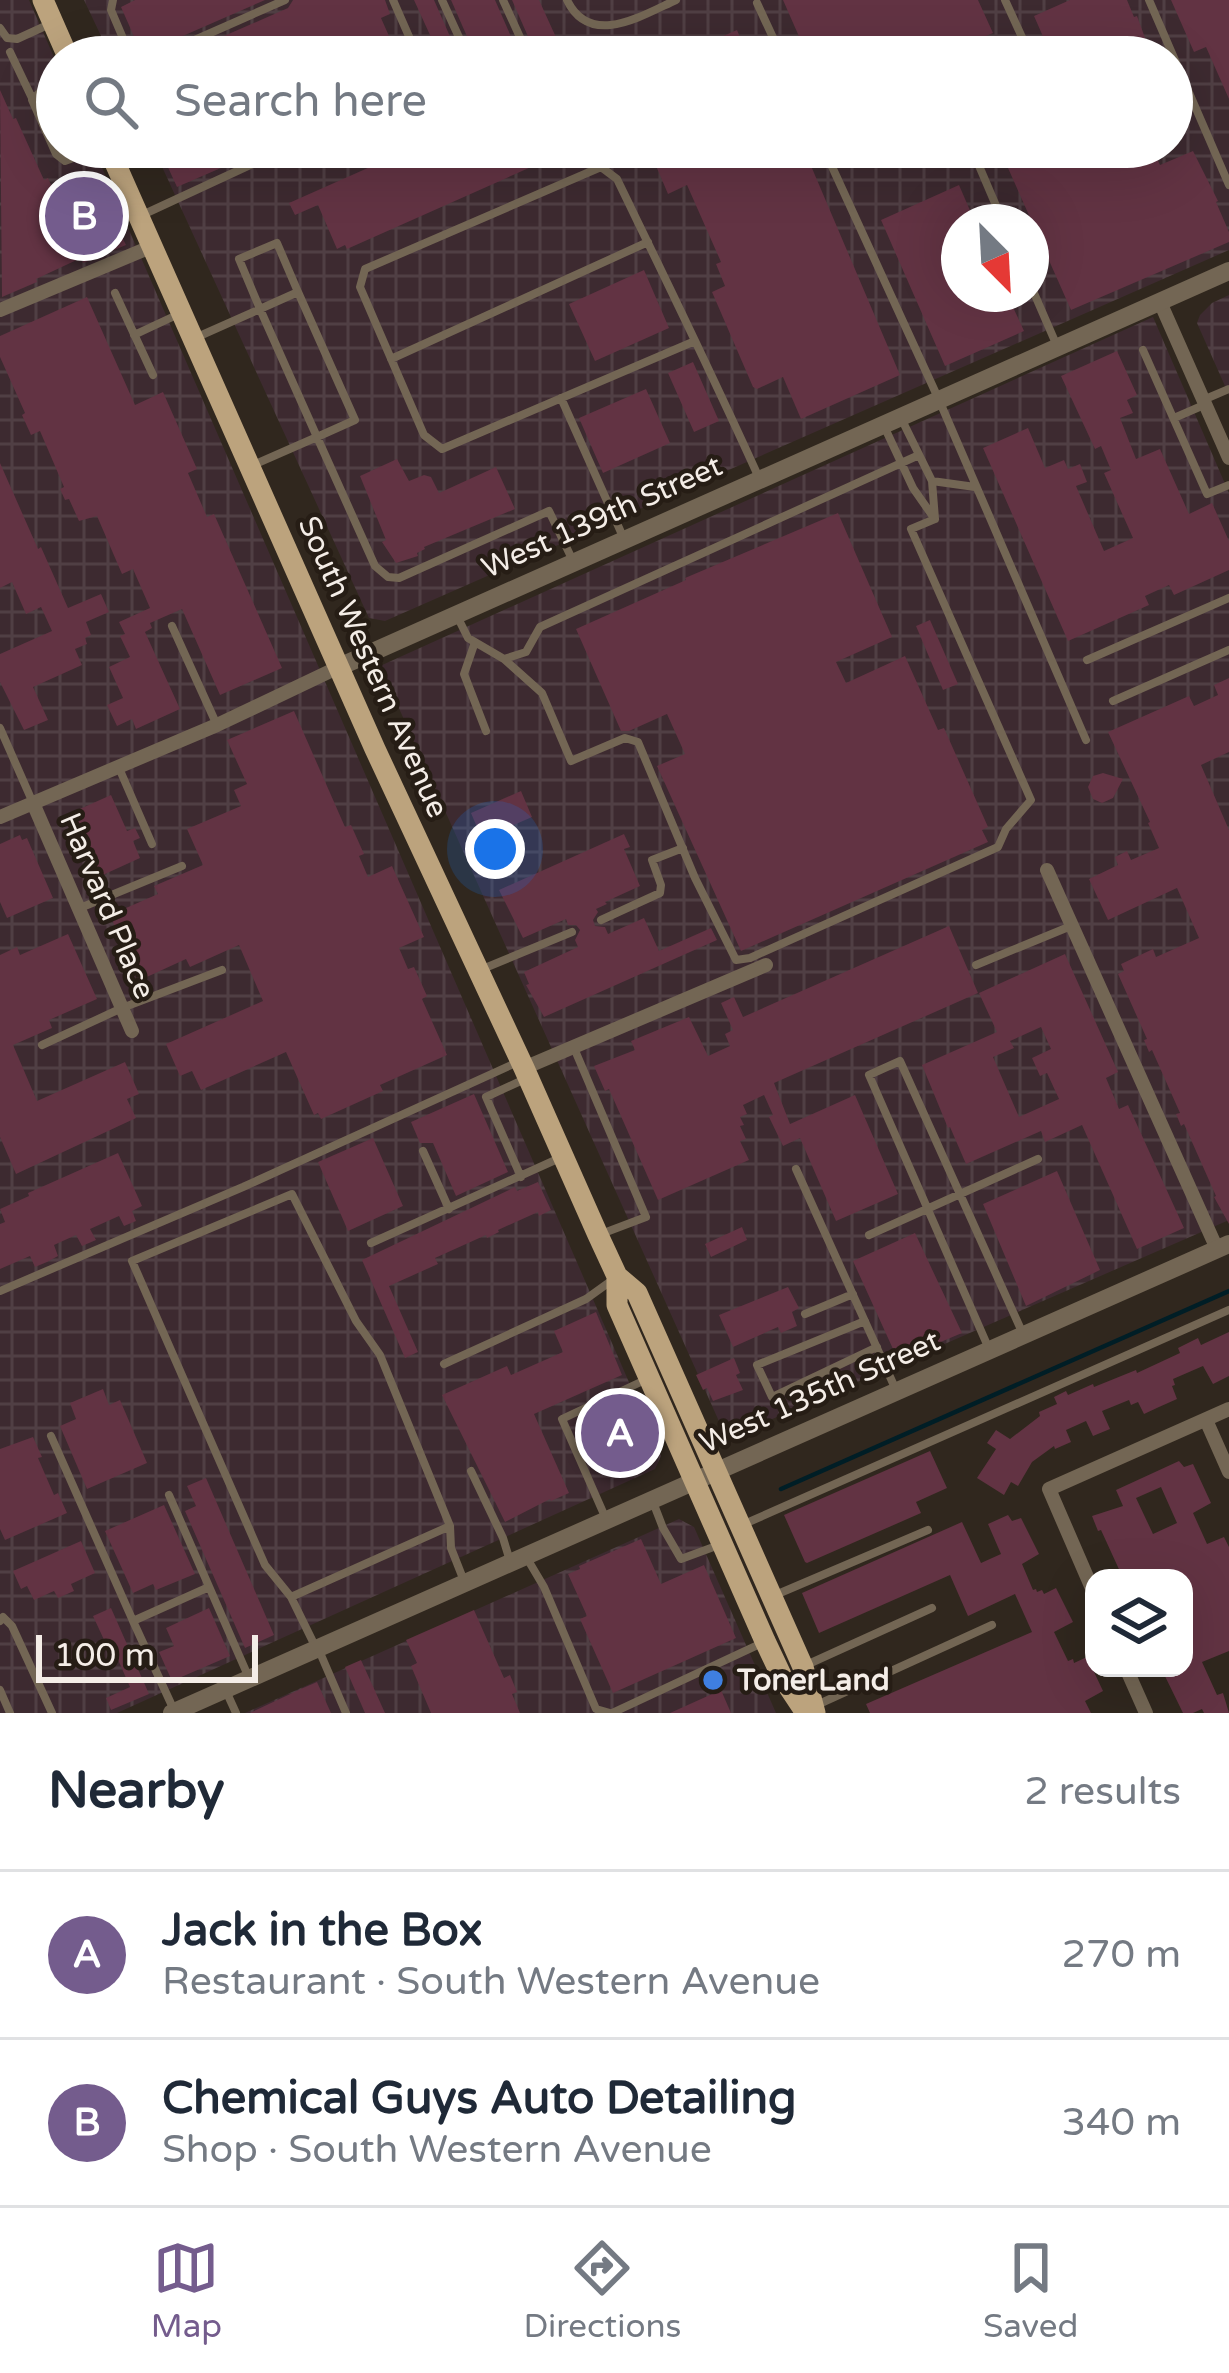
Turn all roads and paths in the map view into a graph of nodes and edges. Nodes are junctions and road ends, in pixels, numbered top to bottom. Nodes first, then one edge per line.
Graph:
1 (43, 0) edge
2 (113, 0) edge
3 (285, 0) edge
4 (393, 0) edge
5 (442, 0) edge
6 (503, 0) edge
7 (567, 0) edge
8 (676, 0) edge
9 (1005, 0) edge
10 (1149, 0) edge
11 (757, 3) dead end
12 (53, 22) junction
13 (0, 28) edge
14 (59, 36) edge
15 (122, 36) edge
16 (204, 36) edge
17 (409, 36) edge
18 (458, 36) edge
19 (519, 36) edge
20 (772, 36) edge
21 (1021, 36) edge
22 (1165, 36) edge
23 (10, 52) dead end
24 (36, 96) edge
25 (32, 100) junction
26 (1193, 102) edge
27 (36, 108) edge
28 (116, 168) edge
29 (243, 168) edge
30 (599, 168) edge
31 (602, 168) edge
32 (834, 168) edge
33 (980, 168) edge
34 (1229, 185) edge
35 (996, 204) edge
36 (139, 216) junction
37 (648, 242) junction
38 (153, 246) junction
39 (1229, 271) edge
40 (298, 292) junction
41 (115, 293) dead end
42 (1160, 302) junction
43 (260, 309) junction
44 (0, 310) edge
45 (1042, 312) edge
46 (182, 313) junction
47 (134, 335) junction
48 (193, 338) junction
49 (695, 341) junction
50 (1057, 347) junction
51 (1143, 350) dead end
52 (391, 358) junction
53 (153, 375) dead end
54 (1229, 389) edge
55 (561, 398) junction
56 (939, 400) junction
57 (1204, 402) junction
58 (1174, 418) junction
59 (892, 421) junction
60 (317, 437) junction
61 (919, 455) junction
62 (1229, 458) edge
63 (901, 463) junction
64 (250, 466) junction
65 (760, 480) junction
66 (932, 481) junction
67 (1229, 485) edge
68 (977, 487) junction
69 (935, 519) junction
70 (625, 540) junction
71 (573, 563) junction
72 (1229, 598) edge
73 (456, 615) junction
74 (172, 626) dead end
75 (475, 642) junction
76 (1229, 650) edge
77 (504, 659) junction
78 (1087, 660) dead end
79 (339, 667) junction
80 (1113, 701) dead end
81 (217, 725) junction
82 (0, 728) edge
83 (486, 731) dead end
84 (1086, 740) dead end
85 (118, 766) junction
86 (33, 802) junction
87 (0, 817) edge
88 (152, 844) dead end
89 (683, 848) junction
90 (182, 866) dead end
91 (1047, 870) dead end
92 (79, 909) junction
93 (601, 920) dead end
94 (1072, 925) junction
95 (572, 932) dead end
96 (766, 965) dead end
97 (976, 965) dead end
98 (222, 970) dead end
99 (478, 970) junction
100 (122, 1008) junction
101 (132, 1031) dead end
102 (42, 1045) dead end
103 (574, 1048) junction
104 (524, 1069) junction
105 (423, 1151) dead end
106 (564, 1156) junction
107 (1038, 1159) dead end
108 (796, 1169) dead end
109 (521, 1177) junction
110 (959, 1194) junction
111 (449, 1209) junction
112 (928, 1209) junction
113 (598, 1234) junction
114 (869, 1235) dead end
115 (371, 1243) dead end
116 (1223, 1246) edge
117 (617, 1276) junction
118 (0, 1291) edge
119 (853, 1294) junction
120 (1229, 1310) edge
121 (805, 1314) dead end
122 (865, 1321) junction
123 (1023, 1335) junction
124 (877, 1348) junction
125 (989, 1350) junction
126 (444, 1364) dead end
127 (649, 1378) junction
128 (897, 1391) junction
129 (1229, 1409) edge
130 (1206, 1420) junction
131 (51, 1436) dead end
132 (471, 1472) dead end
133 (1229, 1472) edge
134 (704, 1475) junction
135 (169, 1496) dead end
136 (652, 1500) junction
137 (606, 1520) junction
138 (449, 1526) junction
139 (740, 1526) junction
140 (928, 1530) dead end
141 (722, 1543) junction
142 (518, 1559) junction
143 (1085, 1572) edge
144 (464, 1582) junction
145 (209, 1587) junction
146 (291, 1597) junction
147 (771, 1597) junction
148 (932, 1608) dead end
149 (3, 1620) edge
150 (134, 1622) junction
151 (992, 1625) dead end
152 (765, 1641) junction
153 (317, 1648) junction
154 (803, 1667) junction
155 (1130, 1677) edge
156 (249, 1679) junction
157 (0, 1690) edge
158 (226, 1690) junction
159 (810, 1711) edge
160 (173, 1712) edge
161 (10, 1713) edge
162 (52, 1713) edge
163 (236, 1713) edge
164 (346, 1713) edge
165 (611, 1713) edge
166 (1146, 1713) edge

1 - 12 main road
2 - 15 lane
3 - 16 lane
4 - 17 lane
5 - 18 lane
6 - 19 lane
7 - 8 lane
9 - 21 lane
10 - 22 lane
11 - 20 lane
12 - 13 lane
12 - 14 main road
23 - 25 lane
24 - 25 lane
25 - 27 lane
26 - 34 lane
28 - 36 main road, South Western Avenue
29 - 36 lane
30 - 52 lane
31 - 37 lane
32 - 56 lane
33 - 35 lane
36 - 38 main road, South Western Avenue
37 - 49 lane
37 - 52 lane
38 - 44 street
38 - 46 main road, South Western Avenue
39 - 42 street, West 139th Street
40 - 43 lane
40 - 43 lane
40 - 60 lane
41 - 47 lane
42 - 50 street, West 139th Street
42 - 57 street
43 - 48 lane
43 - 60 lane
45 - 50 lane
46 - 47 lane
46 - 48 main road, South Western Avenue
47 - 53 lane
48 - 64 main road, South Western Avenue
49 - 55 lane
49 - 65 lane
50 - 56 street, West 139th Street
51 - 58 lane
52 - 55 lane
54 - 57 lane
55 - 70 lane
56 - 59 street, West 139th Street
56 - 68 lane
57 - 58 lane
57 - 62 street
58 - 67 lane
59 - 61 lane
59 - 63 lane
59 - 65 street, West 139th Street
60 - 64 lane
60 - 71 lane
61 - 63 lane
61 - 66 lane
63 - 69 lane
63 - 77 lane
64 - 79 main road, South Western Avenue
65 - 70 street, West 139th Street
66 - 68 lane
66 - 69 lane
68 - 84 lane
69 - 89 lane
70 - 71 street, West 139th Street
71 - 73 street, West 139th Street
72 - 78 lane
73 - 75 lane
73 - 79 street, West 139th Street
74 - 81 lane
75 - 77 lane
75 - 83 lane
76 - 80 lane
77 - 89 lane
79 - 81 street, West 139th Street
79 - 99 main road, South Western Avenue
81 - 85 street, West 139th Street
82 - 86 lane
85 - 86 street, West 139th Street
85 - 88 lane
86 - 87 street, West 139th Street
86 - 92 street, Harvard Place
89 - 93 lane
90 - 92 lane
91 - 94 street
92 - 100 street, Harvard Place
94 - 97 lane
94 - 116 street
95 - 99 lane
96 - 103 street
98 - 100 lane
99 - 104 main road, South Western Avenue
100 - 101 street, Harvard Place
100 - 102 lane
103 - 104 street
103 - 113 lane
104 - 106 main road, South Western Avenue
104 - 109 lane
104 - 118 lane
105 - 111 lane
106 - 109 lane
106 - 113 main road, South Western Avenue
107 - 110 lane
108 - 119 lane
109 - 111 lane
110 - 112 lane
110 - 112 lane
110 - 123 lane
111 - 115 lane
112 - 114 lane
112 - 125 lane
113 - 117 main road, South Western Avenue
116 - 123 street, West 135th Street
117 - 126 lane
117 - 127 main road, South Western Avenue
117 - 134 main road, South Western Avenue
119 - 121 lane
119 - 122 lane
120 - 139 lane
122 - 124 lane
122 - 124 lane
123 - 125 street, West 135th Street
124 - 128 lane
125 - 128 street, West 135th Street
127 - 134 main road, South Western Avenue
127 - 137 lane
128 - 134 street, West 135th Street
129 - 130 street
130 - 133 street
130 - 143 street
131 - 150 lane
132 - 142 lane
134 - 136 street, West 135th Street
134 - 139 main road, South Western Avenue
134 - 141 main road, South Western Avenue
135 - 145 lane
136 - 137 street, West 135th Street
136 - 141 lane
137 - 142 street, West 135th Street
138 - 144 lane
138 - 146 lane
138 - 146 lane
139 - 147 main road, South Western Avenue
140 - 147 lane
141 - 152 main road, South Western Avenue
142 - 144 street, West 135th Street
142 - 165 lane
144 - 153 street, West 135th Street
145 - 150 lane
145 - 156 lane
146 - 153 lane
147 - 154 main road, South Western Avenue
148 - 154 lane
149 - 162 lane
150 - 160 lane
151 - 159 lane
152 - 159 main road, South Western Avenue
152 - 165 lane
153 - 156 street, West 135th Street
153 - 164 lane
154 - 159 main road, South Western Avenue
155 - 166 street
156 - 158 street, West 135th Street
157 - 161 lane
158 - 160 street, West 135th Street
158 - 163 lane

